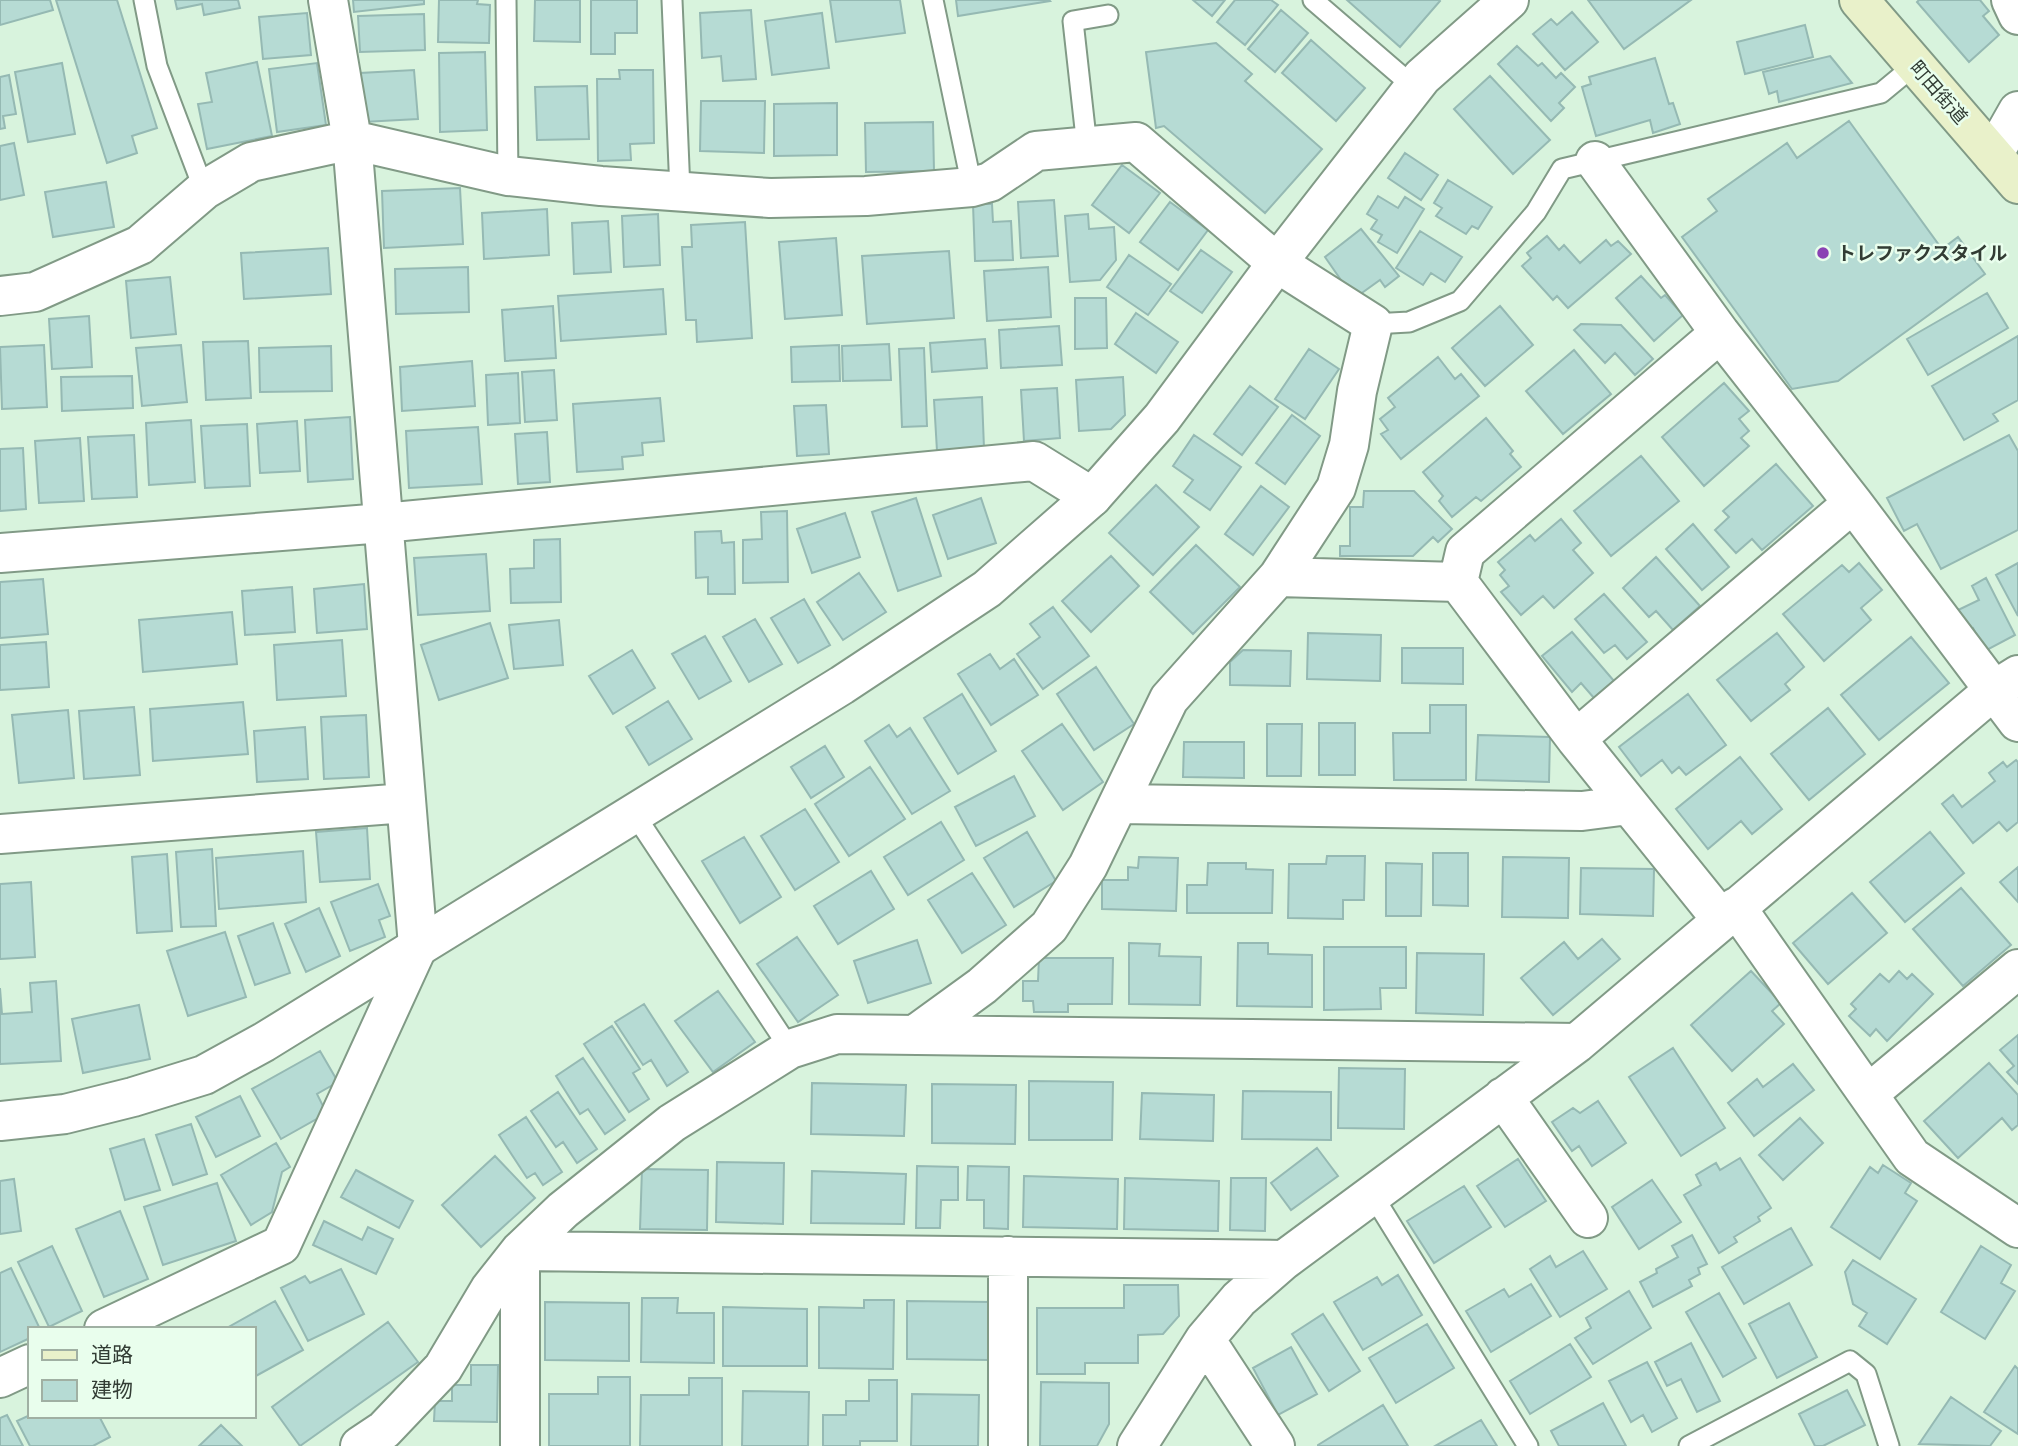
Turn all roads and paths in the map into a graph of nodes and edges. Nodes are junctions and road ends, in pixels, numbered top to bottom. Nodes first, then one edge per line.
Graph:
1 (144, 0) edge
2 (328, 0) edge
3 (506, 0) edge
4 (672, 0) edge
5 (933, 0) edge
6 (1313, 0) edge
7 (1509, 0) edge
8 (1859, 0) edge
9 (2011, 0) edge
10 (1108, 15) dead end
11 (2018, 15) edge
12 (1916, 64) junction
13 (1414, 87) junction
14 (2018, 111) edge
15 (352, 140) junction
16 (1087, 147) junction
17 (1993, 155) junction
18 (1595, 161) junction
19 (508, 176) junction
20 (2018, 184) edge
21 (972, 187) junction
22 (204, 190) junction
23 (680, 191) junction
24 (1277, 264) junction
25 (0, 296) edge
26 (1373, 324) junction
27 (1720, 333) junction
28 (1092, 497) junction
29 (1853, 503) junction
30 (383, 523) junction
31 (0, 553) edge
32 (1278, 577) junction
33 (1458, 582) junction
34 (2006, 683) edge
35 (2018, 722) edge
36 (1576, 738) junction
37 (406, 803) junction
38 (1119, 804) junction
39 (1629, 805) junction
40 (633, 813) junction
41 (0, 834) edge
42 (1729, 913) junction
43 (418, 946) junction
44 (2018, 970) edge
45 (916, 1034) junction
46 (1577, 1043) junction
47 (790, 1049) junction
48 (1868, 1094) junction
49 (1503, 1097) junction
50 (0, 1121) edge
51 (1371, 1194) junction
52 (1588, 1218) dead end
53 (2018, 1228) edge
54 (520, 1251) junction
55 (1008, 1256) junction
56 (1283, 1260) junction
57 (108, 1327) edge
58 (1205, 1339) junction
59 (28, 1365) edge
60 (0, 1378) edge
61 (360, 1446) edge
62 (520, 1446) edge
63 (1008, 1446) edge
64 (1137, 1446) edge
65 (1275, 1446) edge
66 (1528, 1446) edge
67 (1689, 1446) edge
68 (1889, 1446) edge

1 - 22 lane
2 - 15 street
3 - 19 lane
4 - 23 lane
5 - 21 lane
6 - 13 lane
7 - 13 street
8 - 12 main road, 町田街道
9 - 11 street
10 - 16 lane
12 - 17 main road, 町田街道
12 - 18 lane
13 - 24 street
14 - 17 street
15 - 19 street
15 - 22 street
15 - 30 street
16 - 21 street
16 - 24 street
17 - 20 main road, 町田街道
18 - 26 lane
18 - 27 street
19 - 23 street
21 - 23 street
22 - 25 street
24 - 26 street
24 - 28 street
26 - 32 street
27 - 29 street
27 - 33 street
28 - 30 street
28 - 40 street
29 - 34 street
29 - 36 street
30 - 31 street
30 - 37 street
32 - 33 street
32 - 38 street
33 - 36 street
34 - 35 street
34 - 42 street
36 - 39 street
37 - 41 street
37 - 43 street
38 - 39 street
38 - 45 street
39 - 42 street
40 - 43 street
40 - 47 lane
42 - 46 street
42 - 48 street
43 - 50 street
43 - 57 street
44 - 48 street
45 - 46 street
45 - 47 street
46 - 49 street
47 - 54 street
48 - 53 street
49 - 51 street
49 - 52 street
51 - 56 street
51 - 66 lane
54 - 55 street
54 - 61 street
54 - 62 street
55 - 56 street
55 - 63 street
56 - 58 street
58 - 64 street
58 - 65 street
59 - 60 street
67 - 68 lane

